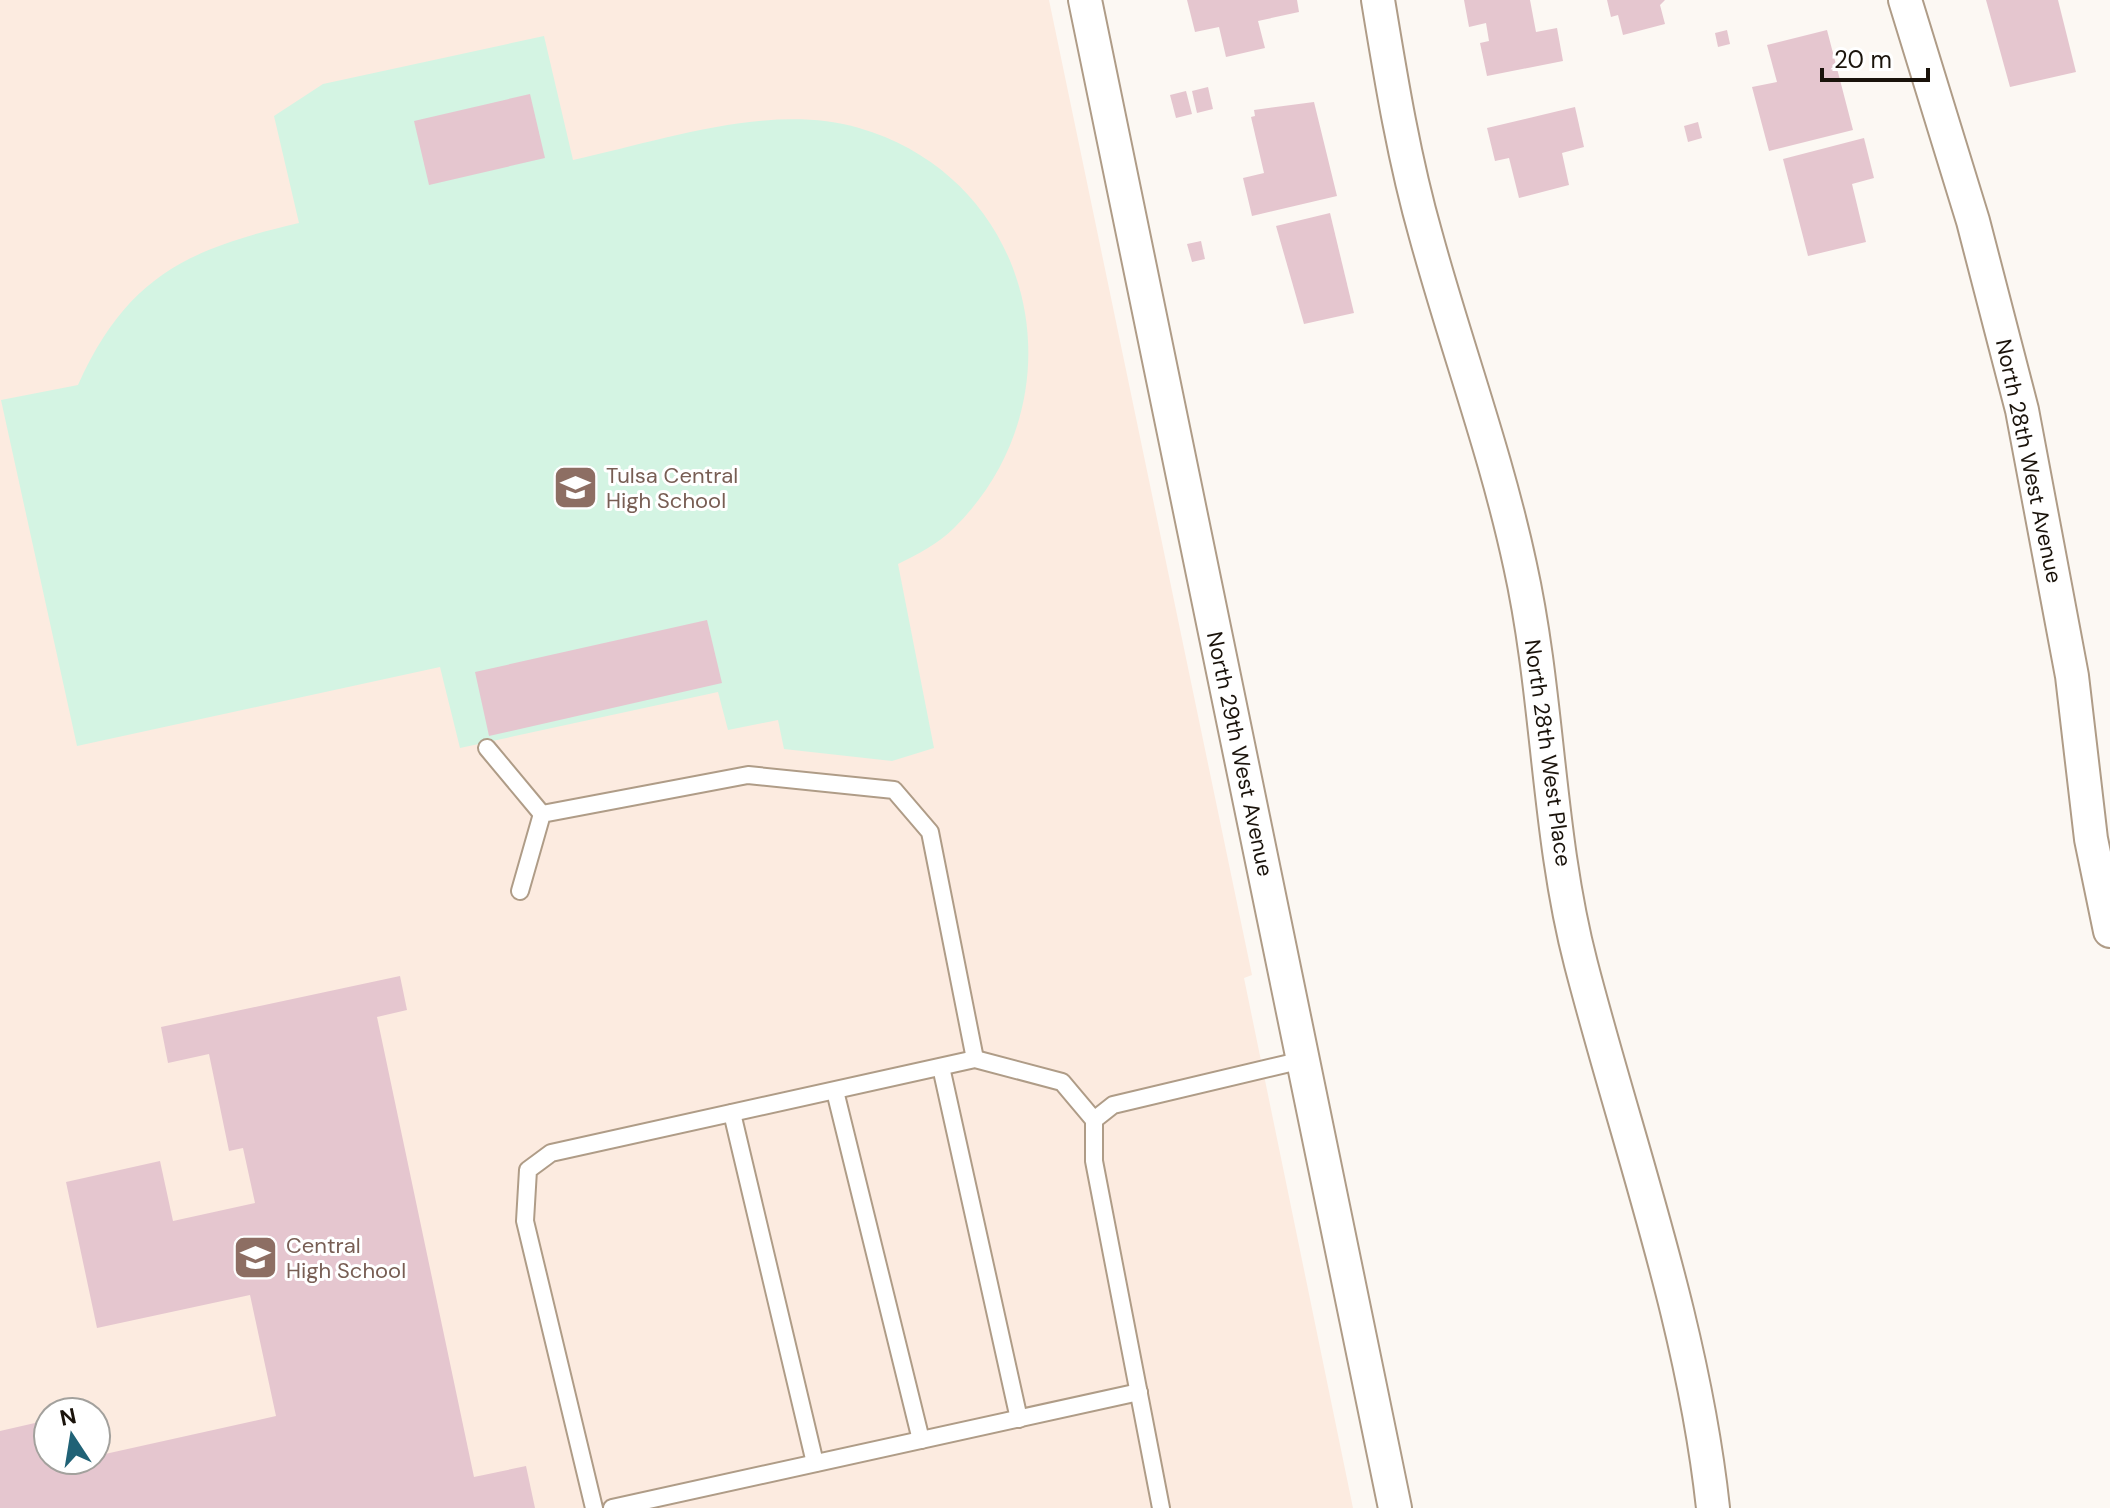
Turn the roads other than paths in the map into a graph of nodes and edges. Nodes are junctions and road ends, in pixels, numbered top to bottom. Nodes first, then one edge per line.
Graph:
1 (1085, 0) edge
2 (1378, 0) edge
3 (1905, 0) edge
4 (487, 748) dead end
5 (542, 814) junction
6 (520, 891) dead end
7 (2110, 931) edge
8 (975, 1059) junction
9 (1303, 1060) junction
10 (941, 1067) junction
11 (835, 1091) junction
12 (732, 1113) junction
13 (1094, 1120) junction
14 (1139, 1392) junction
15 (1019, 1419) junction
16 (921, 1440) junction
17 (815, 1463) junction
18 (594, 1508) edge
19 (612, 1508) edge
20 (1161, 1508) edge
21 (1395, 1508) edge
22 (1713, 1508) edge

1 - 9 street, North 29th West Avenue
2 - 22 street, North 28th West Place
3 - 7 street, North 28th West Avenue
4 - 5 lane
5 - 6 lane
5 - 8 lane
8 - 10 lane
8 - 13 lane
9 - 13 lane
9 - 21 street, North 29th West Avenue
10 - 11 lane
10 - 15 lane
11 - 12 lane
11 - 16 lane
12 - 17 lane
12 - 18 lane
13 - 14 lane
14 - 15 lane
14 - 20 lane
15 - 16 lane
16 - 17 lane
17 - 19 lane

